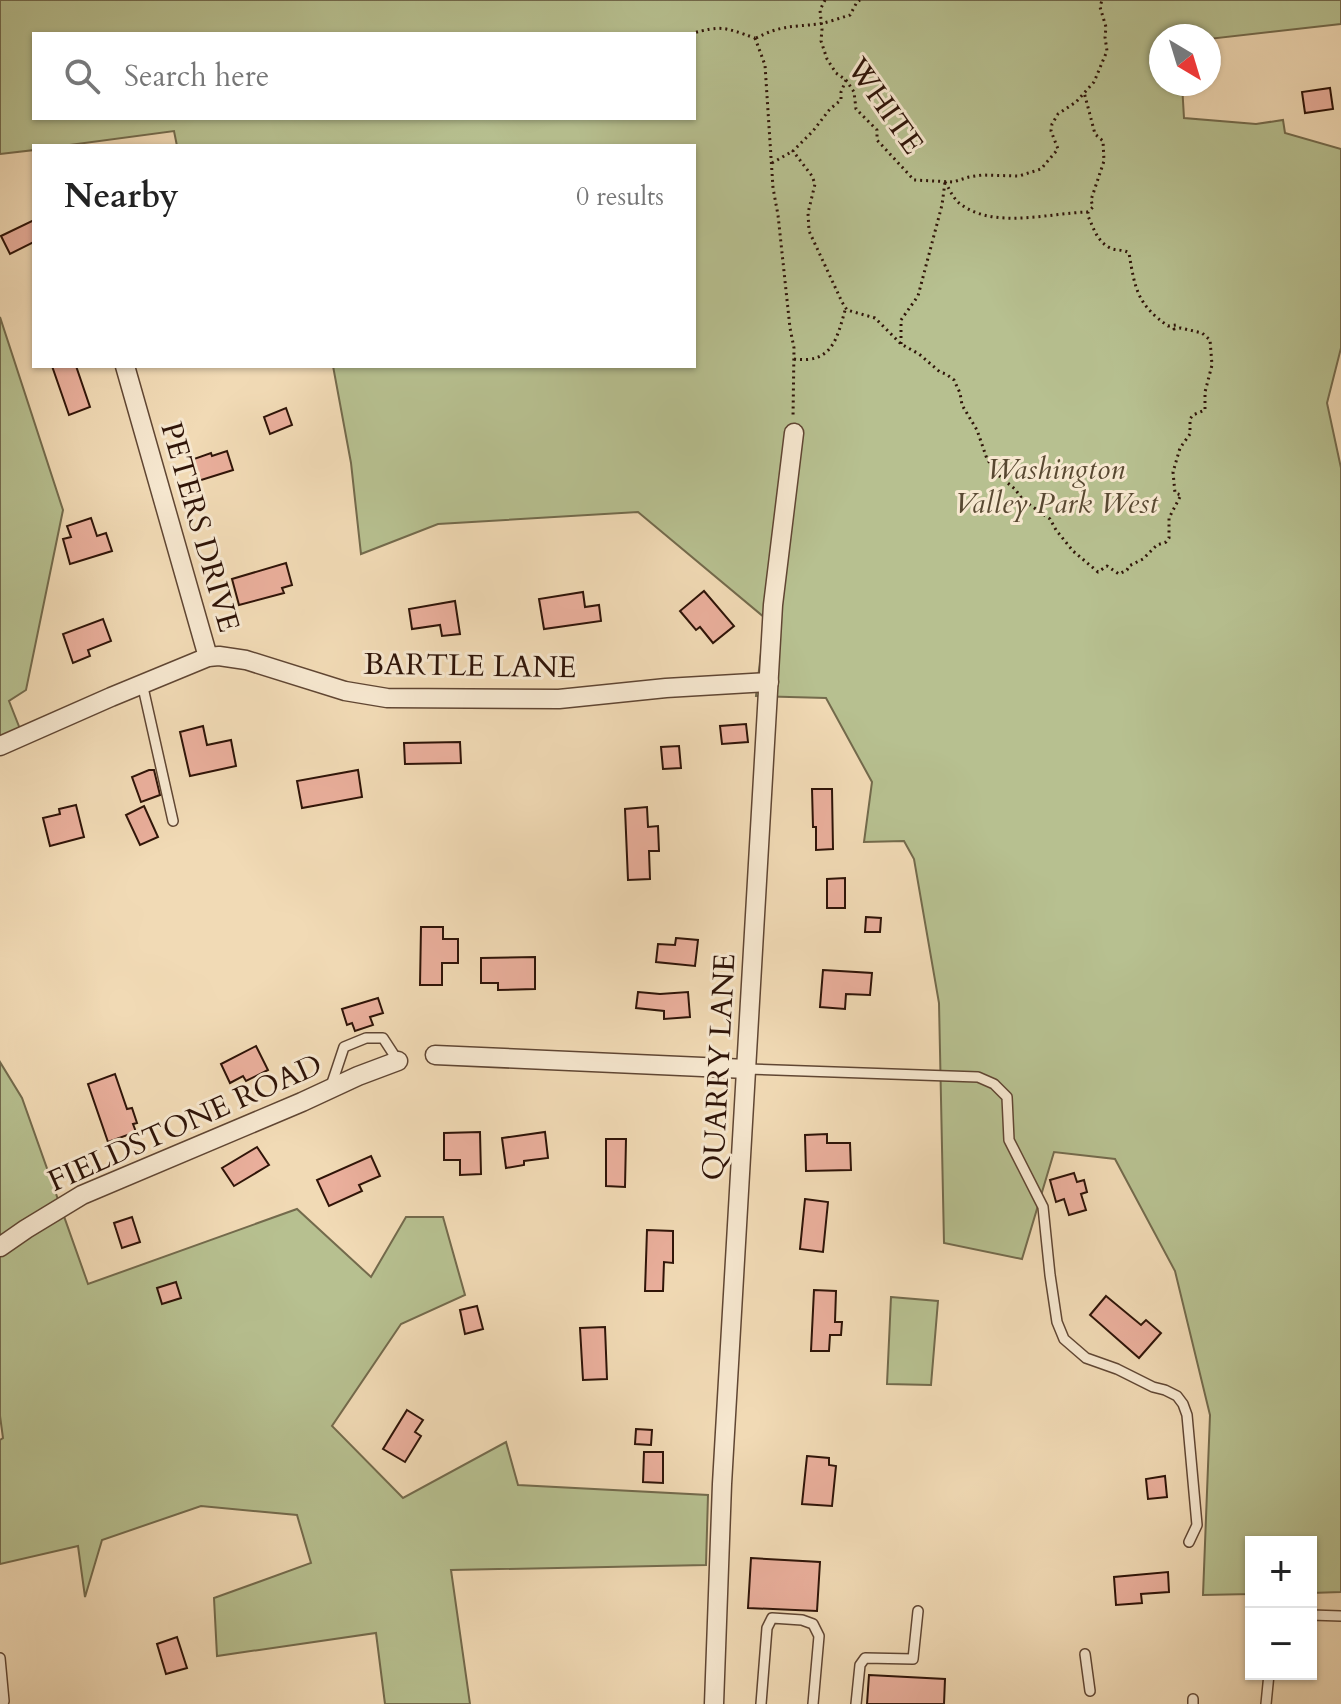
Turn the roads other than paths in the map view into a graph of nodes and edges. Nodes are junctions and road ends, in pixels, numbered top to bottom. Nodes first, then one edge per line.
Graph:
1 (126, 368) edge
2 (794, 433) road end
3 (208, 657) junction
4 (769, 682) junction
5 (142, 683) junction
6 (0, 746) edge
7 (173, 821) dead end
8 (435, 1055) dead end
9 (398, 1061) joint
10 (747, 1069) junction
11 (330, 1089) junction
12 (0, 1247) edge
13 (1189, 1542) dead end
14 (918, 1611) dead end
15 (1317, 1615) edge
16 (1341, 1616) edge
17 (1085, 1654) dead end
18 (0, 1658) edge
19 (1268, 1680) edge
20 (1090, 1691) dead end
21 (3, 1704) edge
22 (714, 1704) edge
23 (761, 1704) edge
24 (813, 1704) edge
25 (856, 1704) edge
26 (1266, 1704) edge

1 - 3 street, PETERS DRIVE
2 - 4 street, QUARRY LANE
3 - 4 street, BARTLE LANE
3 - 5 street, BARTLE LANE
4 - 10 street, QUARRY LANE
5 - 6 street, BARTLE LANE
5 - 7 lane
8 - 10 street
9 - 11 street, FIELDSTONE ROAD
9 - 11 lane
10 - 13 lane
10 - 22 street, QUARRY LANE
11 - 12 street, FIELDSTONE ROAD
14 - 25 lane
15 - 16 lane
17 - 20 lane
18 - 21 lane
19 - 26 lane
23 - 24 lane

